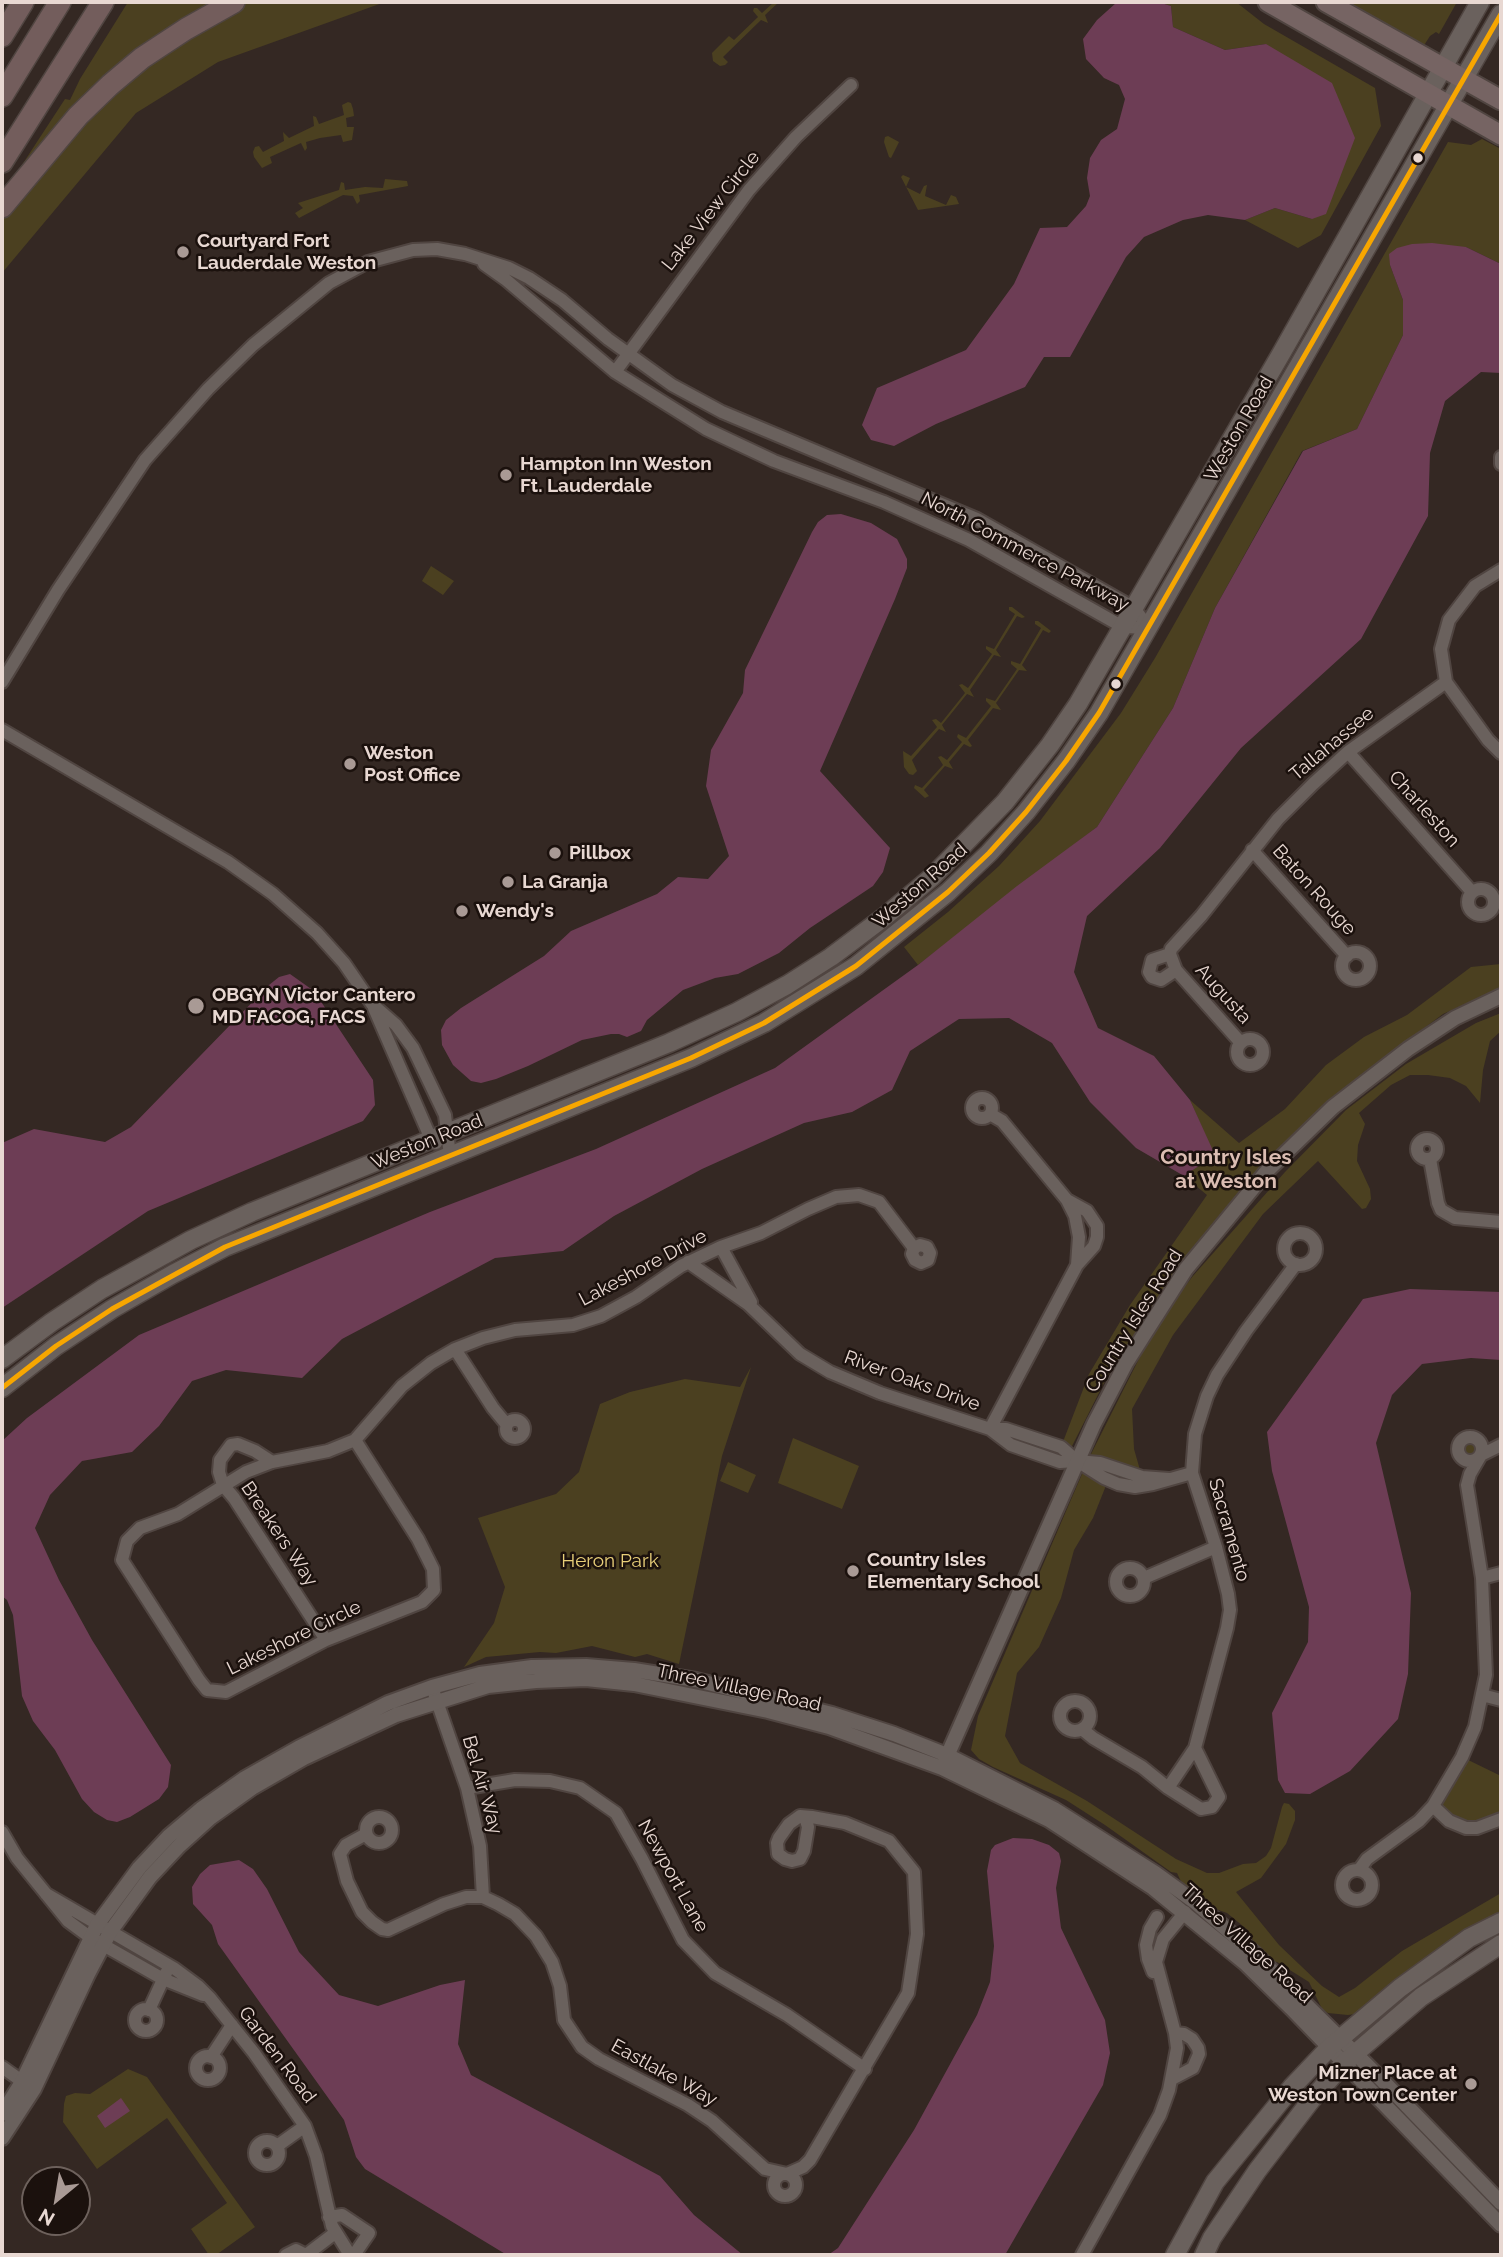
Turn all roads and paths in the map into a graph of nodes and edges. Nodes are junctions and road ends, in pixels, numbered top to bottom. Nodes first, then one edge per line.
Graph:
1 (23, 2) edge
2 (60, 2) edge
3 (103, 2) edge
4 (234, 2) edge
5 (1268, 2) edge
6 (1325, 2) edge
7 (1480, 2) edge
8 (1501, 14) edge
9 (2, 36) edge
10 (1443, 67) junction
11 (1464, 79) junction
12 (851, 85) dead end
13 (1428, 93) junction
14 (2, 96) edge
15 (1501, 100) edge
16 (1449, 105) junction
17 (1501, 135) edge
18 (2, 162) edge
19 (2, 207) edge
20 (465, 254) junction
21 (628, 354) junction
22 (615, 372) junction
23 (1501, 457) edge
24 (1501, 464) edge
25 (1501, 570) edge
26 (1134, 608) junction
27 (1123, 626) junction
28 (1149, 628) junction
29 (2, 682) edge
30 (1446, 682) junction
31 (2, 730) edge
32 (1348, 752) junction
33 (1501, 753) edge
34 (1252, 850) junction
35 (1472, 892) dead end
36 (1170, 954) junction
37 (1347, 956) dead end
38 (1176, 970) junction
39 (1499, 998) edge
40 (372, 1004) junction
41 (1241, 1043) dead end
42 (990, 1114) dead end
43 (439, 1136) junction
44 (450, 1156) junction
45 (1430, 1159) dead end
46 (1067, 1200) junction
47 (1501, 1222) edge
48 (721, 1247) junction
49 (914, 1248) dead end
50 (688, 1262) junction
51 (1077, 1265) junction
52 (1296, 1265) dead end
53 (759, 1314) junction
54 (455, 1349) junction
55 (2, 1359) edge
56 (2, 1388) edge
57 (507, 1424) dead end
58 (990, 1429) junction
59 (355, 1440) junction
60 (1501, 1445) edge
61 (1077, 1461) junction
62 (272, 1462) junction
63 (1192, 1473) junction
64 (223, 1485) junction
65 (127, 1541) joint
66 (1216, 1547) junction
67 (1501, 1573) edge
68 (1144, 1578) dead end
69 (1482, 1578) junction
70 (326, 1640) junction
71 (432, 1686) junction
72 (1482, 1695) junction
73 (1501, 1700) edge
74 (437, 1702) junction
75 (1082, 1729) dead end
76 (1195, 1748) junction
77 (945, 1762) junction
78 (467, 1788) junction
79 (1168, 1788) junction
80 (1433, 1807) junction
81 (805, 1816) dead end
82 (1501, 1819) edge
83 (2, 1832) edge
84 (366, 1834) dead end
85 (1359, 1870) dead end
86 (1178, 1890) junction
87 (482, 1897) junction
88 (1185, 1912) junction
89 (1157, 1917) dead end
90 (1501, 1922) edge
91 (100, 1935) junction
92 (1501, 1944) edge
93 (170, 1966) junction
94 (163, 1979) junction
95 (1161, 1987) junction
96 (210, 1998) junction
97 (149, 2010) dead end
98 (232, 2025) junction
99 (1175, 2032) junction
100 (1335, 2043) junction
101 (211, 2057) dead end
102 (1350, 2058) junction
103 (2, 2067) edge
104 (864, 2069) junction
105 (2, 2077) edge
106 (1172, 2079) junction
107 (28, 2085) junction
108 (2, 2114) edge
109 (305, 2126) junction
110 (2, 2138) edge
111 (277, 2146) dead end
112 (1501, 2203) edge
113 (329, 2217) junction
114 (1501, 2225) edge
115 (335, 2233) junction
116 (286, 2255) edge
117 (306, 2255) edge
118 (352, 2255) edge
119 (1082, 2255) edge
120 (1175, 2255) edge
121 (1204, 2255) edge

1 - 9 highway
2 - 14 highway
3 - 18 highway
4 - 19 highway
5 - 13 main road
6 - 10 main road
7 - 10 main road, Weston Road
8 - 11 main road, Weston Road
10 - 11 main road
10 - 13 main road, Weston Road
11 - 15 main road
11 - 16 main road, Weston Road
12 - 21 street, Lake View Circle
13 - 16 main road
13 - 26 main road, Weston Road
16 - 17 main road
16 - 28 main road, Weston Road
20 - 21 street, North Commerce Parkway
20 - 22 street, North Commerce Parkway
20 - 29 street, North Commerce Parkway
21 - 22 street, Lake View Circle
21 - 26 street, North Commerce Parkway
22 - 27 street, North Commerce Parkway
23 - 24 street
25 - 30 street
26 - 27 main road, Weston Road
26 - 28 street, North Commerce Parkway
27 - 28 street, North Commerce Parkway
27 - 43 main road, Weston Road
28 - 44 main road, Weston Road
30 - 32 street, Tallahassee
30 - 33 street
31 - 40 street
32 - 34 street, Tallahassee
32 - 35 street, Charleston
34 - 36 street, Tallahassee
34 - 37 street, Baton Rouge
36 - 38 street
36 - 38 street, Tallahassee
38 - 41 street, Augusta
39 - 61 street, Country Isles Road
40 - 43 street
40 - 43 street
42 - 46 street
43 - 44 street
43 - 55 main road, Weston Road
44 - 56 main road, Weston Road
45 - 47 street
46 - 51 street
46 - 51 street
48 - 49 street, Lakeshore Drive
48 - 50 street, Lakeshore Drive
48 - 53 street, River Oaks Drive
50 - 53 street, River Oaks Drive
50 - 54 street, Lakeshore Drive
51 - 58 street
52 - 63 street, Sacramento
53 - 58 street, River Oaks Drive
54 - 57 street
54 - 59 street, Lakeshore Drive
58 - 61 street, River Oaks Drive
59 - 62 street, Lakeshore Drive
59 - 70 street, Lakeshore Circle
60 - 69 street
61 - 63 street, River Oaks Drive
61 - 77 street, Country Isles Road
62 - 64 street, Lakeshore Drive
62 - 64 street
63 - 66 street, Sacramento
64 - 65 street, Lakeshore Drive
64 - 70 street, Breakers Way
65 - 70 street, Lakeshore Circle
66 - 68 street
66 - 76 street, Sacramento
67 - 69 street
69 - 72 street
71 - 74 street, Bel Air Way
71 - 77 street, Three Village Road
71 - 91 street, Three Village Road
72 - 73 street
72 - 80 street
74 - 77 street, Three Village Road
74 - 78 street, Bel Air Way
74 - 91 street, Three Village Road
75 - 79 street
76 - 79 street, Sacramento
76 - 79 street
77 - 86 street, Three Village Road
77 - 88 street, Three Village Road
78 - 87 street, Bel Air Way
78 - 104 street, Newport Lane
80 - 82 street
80 - 85 street
81 - 104 street, Eastlake Way
83 - 91 street
84 - 87 street
86 - 88 street
86 - 100 street, Three Village Road
87 - 104 street, Eastlake Way
88 - 95 street
88 - 100 street, Three Village Road
89 - 95 street
90 - 100 main road
91 - 93 street, Garden Road
91 - 94 street, Garden Road
91 - 107 street, Three Village Road
92 - 102 main road
93 - 94 street
93 - 96 street, Garden Road
94 - 96 street, Garden Road
94 - 97 street
95 - 99 street
96 - 98 street, Garden Road
98 - 101 street
98 - 109 street, Garden Road
99 - 106 street
99 - 106 street
100 - 102 street, Three Village Road
100 - 120 main road
102 - 112 street, Three Village Road
102 - 114 street, Three Village Road
102 - 121 main road
103 - 107 street
105 - 107 street
106 - 119 street
107 - 108 street, Three Village Road
107 - 110 street, Three Village Road
109 - 111 street
109 - 113 street, Garden Road
113 - 115 street, Garden Road
113 - 118 street
115 - 117 street
115 - 118 street, Garden Road
116 - 117 street

